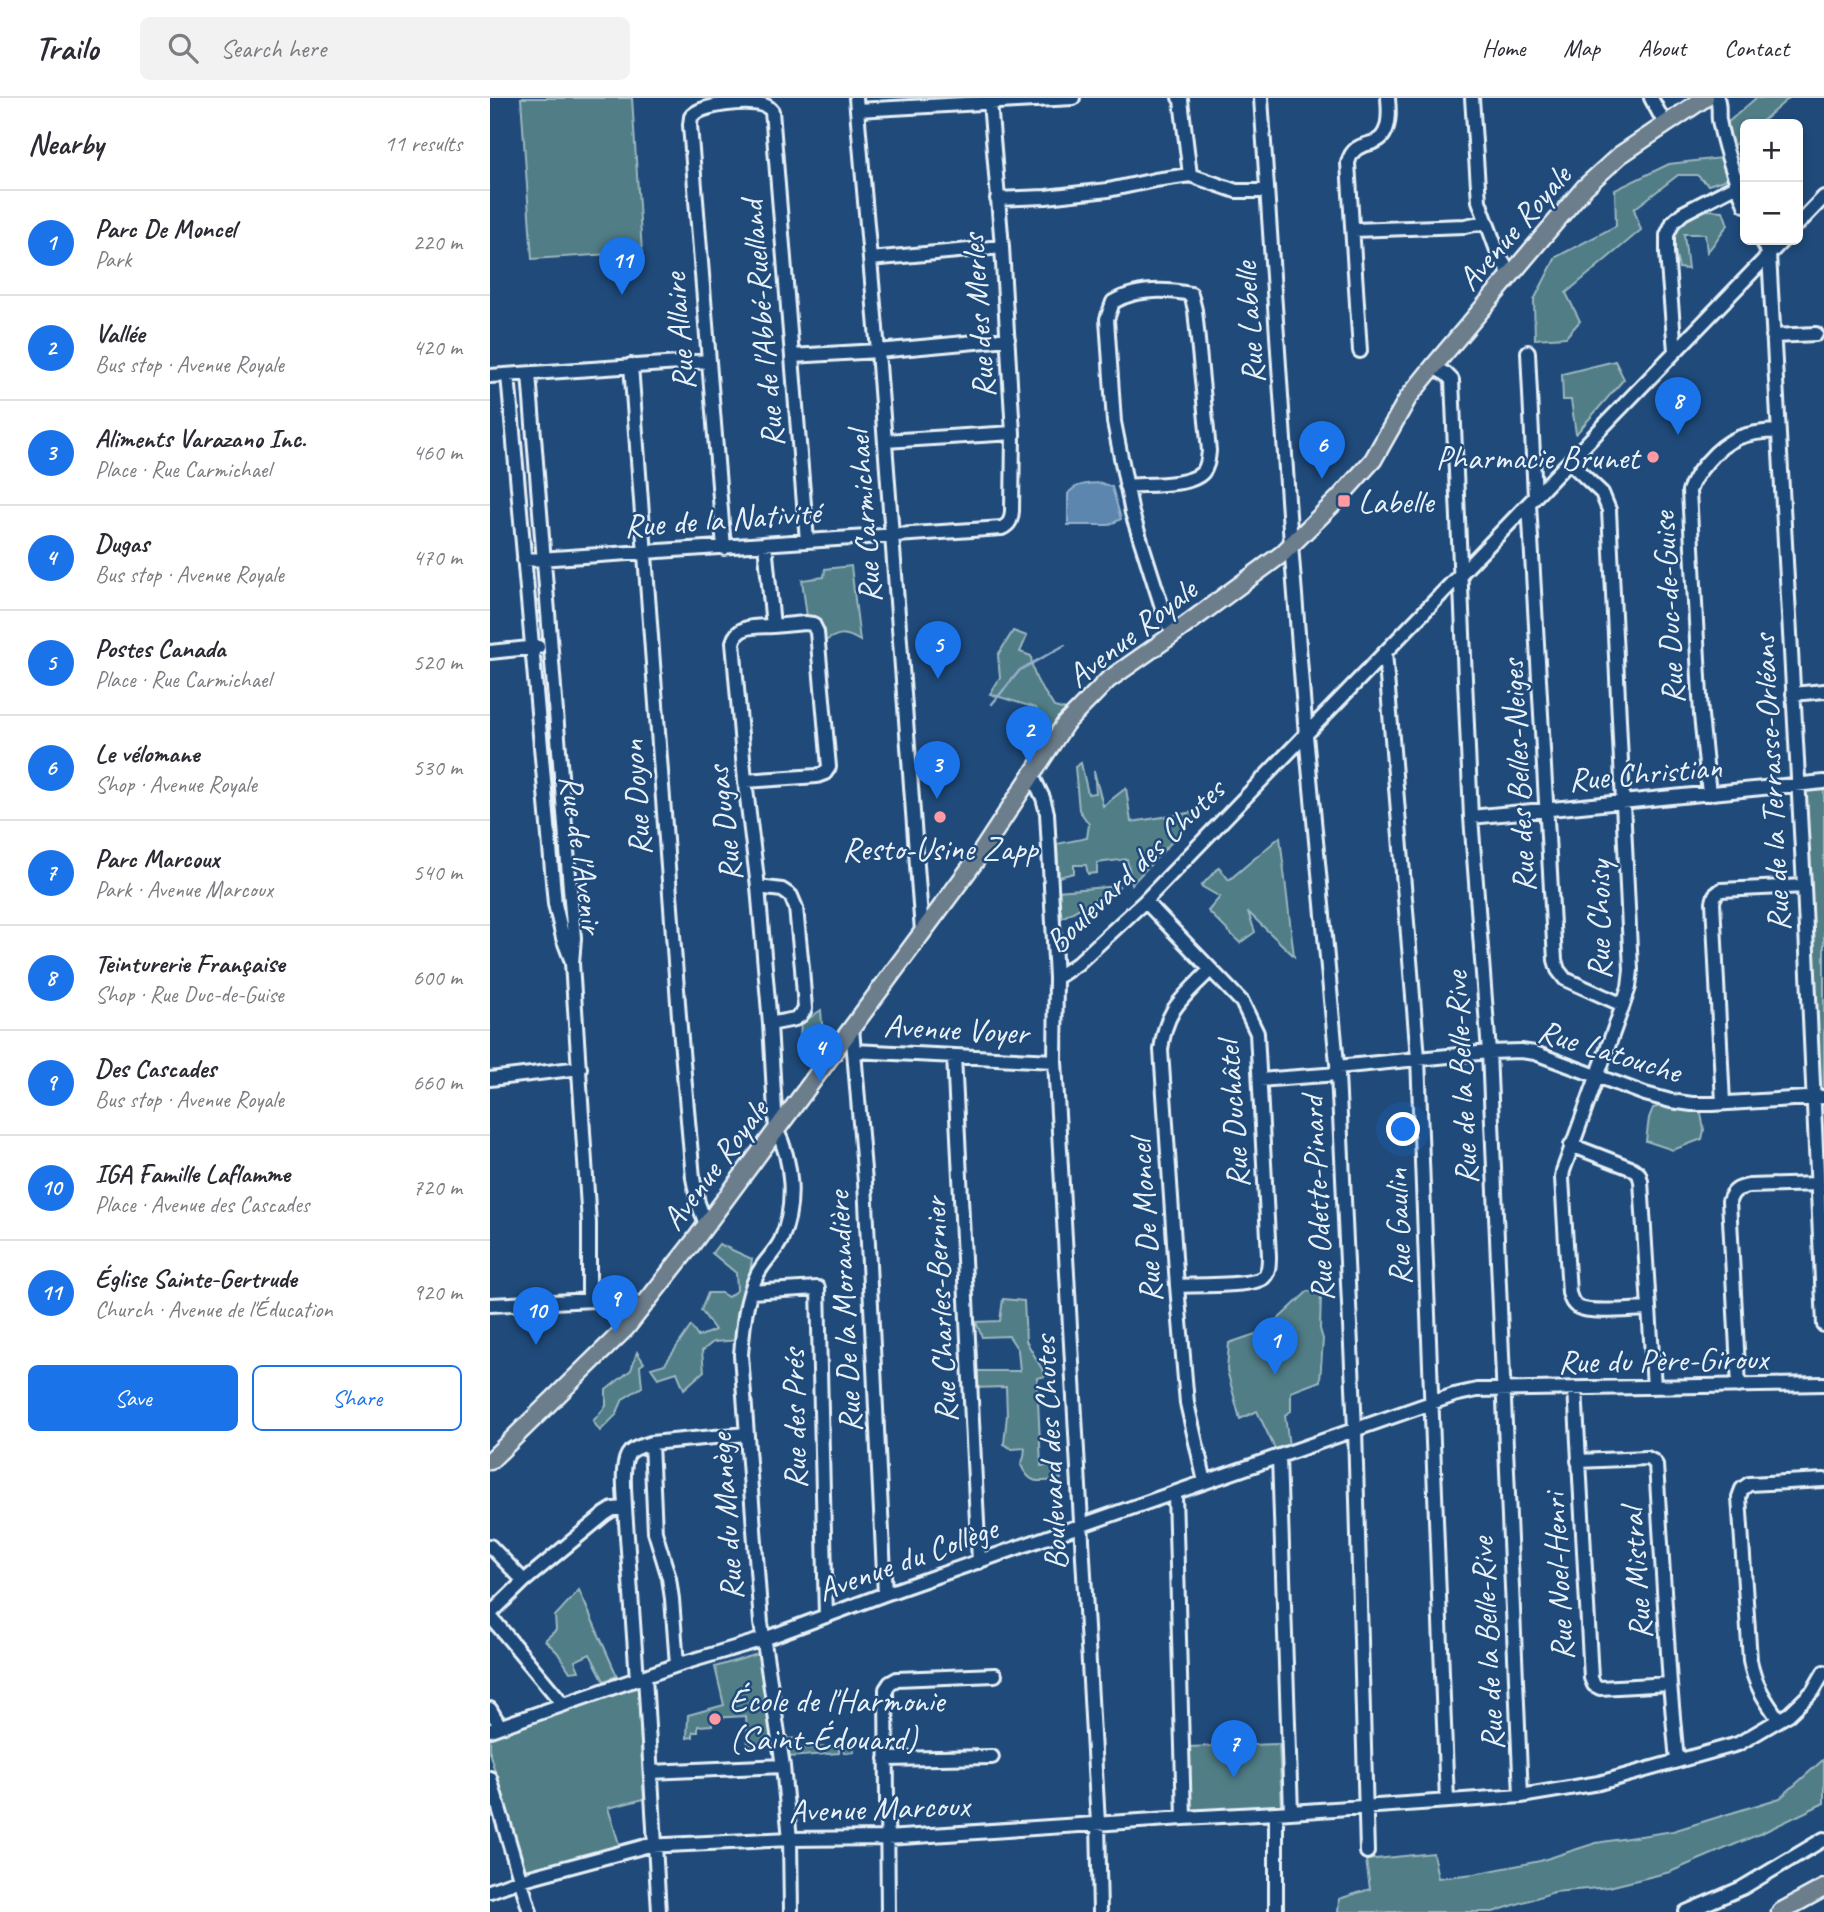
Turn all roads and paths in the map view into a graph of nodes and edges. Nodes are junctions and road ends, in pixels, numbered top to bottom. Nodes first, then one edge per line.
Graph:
1 (1073, 98) edge
2 (1179, 98) edge
3 (1261, 98) edge
4 (1388, 98) edge
5 (1472, 98) edge
6 (1651, 98) edge
7 (1705, 98) edge
8 (1717, 98) edge
9 (730, 101) edge
10 (989, 102) junction
11 (856, 104) edge
12 (1665, 124) junction
13 (1190, 175) junction
14 (1737, 185) junction
15 (1267, 191) junction
16 (1740, 192) edge
17 (1824, 197) edge
18 (997, 199) junction
19 (1803, 219) edge
20 (1486, 222) junction
21 (1353, 230) junction
22 (1764, 245) edge
23 (1778, 245) edge
24 (1002, 247) junction
25 (1769, 254) junction
26 (870, 259) junction
27 (1510, 273) junction
28 (1815, 334) dead end
29 (1773, 336) junction
30 (1008, 339) junction
31 (878, 351) junction
32 (1360, 351) dead end
33 (1675, 351) junction
34 (1528, 352) dead end
35 (792, 356) junction
36 (709, 361) junction
37 (631, 365) junction
38 (1433, 367) junction
39 (529, 374) junction
40 (508, 375) junction
41 (490, 376) edge
42 (1778, 431) junction
43 (1013, 433) junction
44 (885, 441) junction
45 (1569, 462) junction
46 (1126, 486) junction
47 (1532, 500) junction
48 (1007, 526) joint
49 (892, 534) junction
50 (807, 541) junction
51 (765, 544) junction
52 (1291, 544) junction
53 (724, 548) junction
54 (645, 552) junction
55 (544, 558) junction
56 (524, 560) junction
57 (1460, 576) junction
58 (773, 625) junction
59 (1175, 633) junction
60 (550, 646) junction
61 (532, 648) junction
62 (490, 652) edge
63 (1385, 652) junction
64 (1824, 691) edge
65 (1793, 694) junction
66 (1306, 735) junction
67 (1032, 775) junction
68 (745, 781) junction
69 (1824, 782) edge
70 (1797, 785) junction
71 (1709, 794) junction
72 (1623, 802) junction
73 (1547, 809) junction
74 (1471, 817) junction
75 (1804, 886) junction
76 (758, 887) junction
77 (1145, 901) junction
78 (922, 931) junction
79 (572, 963) junction
80 (1210, 970) junction
81 (1056, 978) junction
82 (1623, 1005) junction
83 (770, 1024) junction
84 (852, 1028) junction
85 (854, 1051) junction
86 (1489, 1052) junction
87 (954, 1056) junction
88 (1419, 1058) junction
89 (1055, 1061) junction
90 (580, 1068) junction
91 (1338, 1070) junction
92 (1596, 1076) junction
93 (490, 1079) edge
94 (1260, 1080) junction
95 (1819, 1097) edge
96 (1723, 1102) junction
97 (776, 1129) junction
98 (1571, 1145) junction
99 (1818, 1184) junction
100 (706, 1224) junction
101 (1177, 1286) junction
102 (751, 1292) junction
103 (589, 1299) junction
104 (490, 1305) edge
105 (643, 1306) junction
106 (1649, 1309) junction
107 (1824, 1325) edge
108 (1824, 1384) edge
109 (1739, 1386) junction
110 (1654, 1387) junction
111 (1575, 1388) junction
112 (1503, 1390) junction
113 (1432, 1402) junction
114 (1355, 1429) junction
115 (746, 1434) junction
116 (651, 1443) junction
117 (1279, 1457) junction
118 (490, 1461) edge
119 (1578, 1461) junction
120 (1824, 1480) edge
121 (1205, 1482) junction
122 (1175, 1494) junction
123 (625, 1508) junction
124 (1081, 1527) junction
125 (490, 1546) edge
126 (979, 1562) junction
127 (524, 1581) junction
128 (885, 1594) junction
129 (490, 1615) edge
130 (826, 1616) junction
131 (764, 1639) junction
132 (677, 1665) junction
133 (1824, 1672) edge
134 (995, 1675) dead end
135 (641, 1678) junction
136 (1670, 1684) junction
137 (563, 1704) junction
138 (490, 1709) edge
139 (1779, 1720) junction
140 (495, 1728) edge
141 (992, 1757) dead end
142 (886, 1759) junction
143 (1677, 1760) junction
144 (783, 1766) junction
145 (651, 1772) junction
146 (490, 1777) edge
147 (1521, 1796) junction
148 (1447, 1801) junction
149 (1366, 1807) junction
150 (1291, 1812) junction
151 (1276, 1813) junction
152 (1184, 1818) junction
153 (1098, 1824) junction
154 (887, 1838) junction
155 (790, 1839) junction
156 (1824, 1839) edge
157 (655, 1846) junction
158 (1367, 1852) dead end
159 (520, 1880) junction
160 (1824, 1888) edge
161 (490, 1891) edge
162 (530, 1912) edge
163 (659, 1912) edge
164 (791, 1912) edge
165 (888, 1912) edge
166 (1100, 1912) edge
167 (1276, 1912) edge
168 (1686, 1912) edge
169 (1780, 1912) edge

1 - 10 street
2 - 13 street
3 - 15 street, Rue Labelle
4 - 21 street
5 - 20 street
6 - 12 street
7 - 12 main road, Avenue Royale
8 - 14 street
9 - 35 street, Rue de l'Abbé-Ruelland
9 - 36 street, Rue Allaire
10 - 11 street
10 - 18 street, Rue des Merles
11 - 26 street, Rue Carmichael
12 - 27 main road, Avenue Royale
13 - 15 street
13 - 18 street
14 - 16 street
14 - 33 street
15 - 52 street, Rue Labelle
17 - 19 street
18 - 24 street, Rue des Merles
20 - 21 street
20 - 27 street
21 - 32 street
22 - 25 street, Rue de la Terrasse-Orléans
23 - 25 street, Boulevard des Chutes
24 - 26 street
24 - 30 street, Rue des Merles
25 - 29 street, Rue de la Terrasse-Orléans
25 - 33 street, Boulevard des Chutes
26 - 31 street, Rue Carmichael
27 - 38 main road, Avenue Royale
28 - 29 street
29 - 42 street, Rue de la Terrasse-Orléans
30 - 31 street
30 - 43 street, Rue des Merles
31 - 35 street
31 - 44 street, Rue Carmichael
33 - 45 street, Boulevard des Chutes
34 - 47 street, Rue des Belles-Neiges
35 - 50 street, Rue de l'Abbé-Ruelland
36 - 37 street
36 - 53 street, Rue Allaire
37 - 39 street
37 - 54 street, Rue Doyon
38 - 52 main road, Avenue Royale
38 - 57 street, Rue de la Belle-Rive
39 - 40 street
39 - 55 street, Rue de l'Avenir
40 - 41 street
40 - 56 street, Rue de l'Avenir
42 - 65 street, Rue de la Terrasse-Orléans
42 - 71 street, Rue Duc-de-Guise
43 - 44 street
43 - 48 street, Rue des Merles
44 - 49 street, Rue Carmichael
45 - 47 street, Boulevard des Chutes
45 - 72 street, Rue Choisy
46 - 46 street
46 - 59 street
47 - 57 street, Boulevard des Chutes
47 - 73 street, Rue des Belles-Neiges
48 - 49 street, Rue de la Nativité
49 - 50 street, Rue de la Nativité
49 - 78 street, Rue Carmichael
50 - 51 street, Rue de la Nativité
51 - 53 street, Rue de la Nativité
51 - 58 street
52 - 59 main road, Avenue Royale
52 - 66 street, Rue Odette-Pinard
53 - 54 street, Rue de la Nativité
54 - 55 street, Rue de la Nativité
54 - 100 street, Rue Doyon
55 - 56 street, Rue de la Nativité
55 - 60 street, Rue de l'Avenir
56 - 61 street, Rue de l'Avenir
57 - 63 street, Boulevard des Chutes
57 - 74 street, Rue de la Belle-Rive
58 - 68 street, Rue Dugas
58 - 68 street, Rue Dugas
59 - 67 main road, Avenue Royale
60 - 61 street
60 - 79 street, Rue de l'Avenir
61 - 62 street
61 - 79 street, Rue de l'Avenir
63 - 66 street, Boulevard des Chutes
63 - 88 street, Rue Gaulin
64 - 65 street
65 - 70 street, Rue de la Terrasse-Orléans
66 - 77 street, Boulevard des Chutes
66 - 91 street, Rue Odette-Pinard
67 - 78 main road, Avenue Royale
67 - 81 street
68 - 76 street, Rue Dugas
69 - 70 street, Rue Christian
70 - 71 street, Rue Christian
70 - 75 street, Rue de la Terrasse-Orléans
71 - 72 street, Rue Christian
72 - 73 street, Rue Christian
72 - 82 street, Rue Choisy
73 - 74 street, Rue Christian
73 - 82 street, Rue des Belles-Neiges
74 - 86 street, Rue de la Belle-Rive
75 - 95 street, Rue de la Terrasse-Orléans
75 - 96 street
76 - 83 street, Rue Dugas
76 - 83 street
77 - 80 street, Rue Duchâtel
77 - 81 street, Boulevard des Chutes
78 - 84 main road, Avenue Royale
79 - 90 street, Rue de l'Avenir
80 - 94 street, Rue Duchâtel
80 - 101 street, Rue De Moncel
81 - 89 street, Boulevard des Chutes
82 - 92 street, Rue Choisy
83 - 97 street, Rue Dugas
84 - 85 street, Rue De la Morandière
84 - 97 main road, Avenue Royale
85 - 87 street, Avenue Voyer
85 - 128 street, Rue De la Morandière
86 - 88 street, Rue Latouche
86 - 92 street, Rue Latouche
86 - 112 street, Rue de la Belle-Rive
87 - 89 street, Avenue Voyer
87 - 126 street, Rue Charles-Bernier
88 - 91 street, Rue Latouche
88 - 113 street, Rue Gaulin
89 - 124 street, Boulevard des Chutes
90 - 93 street
90 - 103 street, Rue de l'Avenir
91 - 94 street, Rue Latouche
91 - 114 street, Rue Odette-Pinard
92 - 96 street, Rue Latouche
92 - 98 street, Rue Choisy
94 - 101 street, Rue Duchâtel
95 - 96 street, Rue Latouche
95 - 99 street, Rue de la Terrasse-Orléans
97 - 100 main road, Avenue Royale
97 - 102 street, Rue du Manège
98 - 106 street
98 - 106 street, Rue Choisy
99 - 107 street, Rue de la Terrasse-Orléans
99 - 109 street
100 - 105 main road, Avenue Royale
101 - 121 street, Rue De Moncel
102 - 115 street, Rue du Manège
102 - 130 street, Rue des Prés
103 - 104 street
103 - 105 street
105 - 118 main road, Avenue Royale
106 - 110 street
108 - 109 street, Rue du Père-Giroux
109 - 110 street, Rue du Père-Giroux
110 - 111 street, Rue du Père-Giroux
111 - 112 street, Rue du Père-Giroux
111 - 119 street, Rue Noel-Henri
112 - 113 street, Avenue du Collège
112 - 147 street, Rue de la Belle-Rive
113 - 114 street, Avenue du Collège
113 - 148 street, Rue Gaulin
114 - 117 street, Avenue du Collège
114 - 149 street, Rue Odette-Pinard
115 - 116 street
115 - 131 street, Rue du Manège
116 - 123 street
116 - 132 street
117 - 121 street, Avenue du Collège
117 - 150 street
119 - 136 street, Rue Mistral
119 - 136 street, Rue Noel-Henri
120 - 139 street
121 - 122 street, Avenue du Collège
122 - 124 street, Avenue du Collège
122 - 152 street
123 - 127 street
123 - 135 street
124 - 126 street, Avenue du Collège
124 - 153 street, Boulevard des Chutes
125 - 127 street
126 - 128 street, Avenue du Collège
127 - 129 street
128 - 130 street, Avenue du Collège
129 - 137 street
130 - 131 street, Avenue du Collège
131 - 132 street, Avenue du Collège
131 - 144 street, Rue du Manège
132 - 135 street, Avenue du Collège
133 - 139 street, Avenue Marcoux
134 - 142 street
135 - 137 street, Avenue du Collège
135 - 145 street
136 - 143 street, Rue Mistral
137 - 140 street, Avenue du Collège
138 - 140 street
139 - 143 street, Avenue Marcoux
141 - 142 street
142 - 154 street
143 - 147 street, Avenue Marcoux
144 - 145 street
144 - 155 street, Rue du Manège
145 - 157 street
146 - 159 street
147 - 148 street, Avenue Marcoux
148 - 149 street, Avenue Marcoux
149 - 150 street, Avenue Marcoux
149 - 158 street, Rue Odette-Pinard
150 - 151 street, Avenue Marcoux
151 - 152 street, Avenue Marcoux
151 - 167 street
152 - 153 street, Avenue Marcoux
153 - 154 street, Avenue Marcoux
153 - 166 street, Boulevard des Chutes
154 - 155 street, Avenue Marcoux
154 - 165 street
155 - 157 street, Avenue Marcoux
155 - 164 street, Rue du Manège
156 - 168 street
157 - 159 street, Avenue Marcoux
157 - 163 street
159 - 161 street, Avenue Marcoux
159 - 162 street
160 - 169 main road

